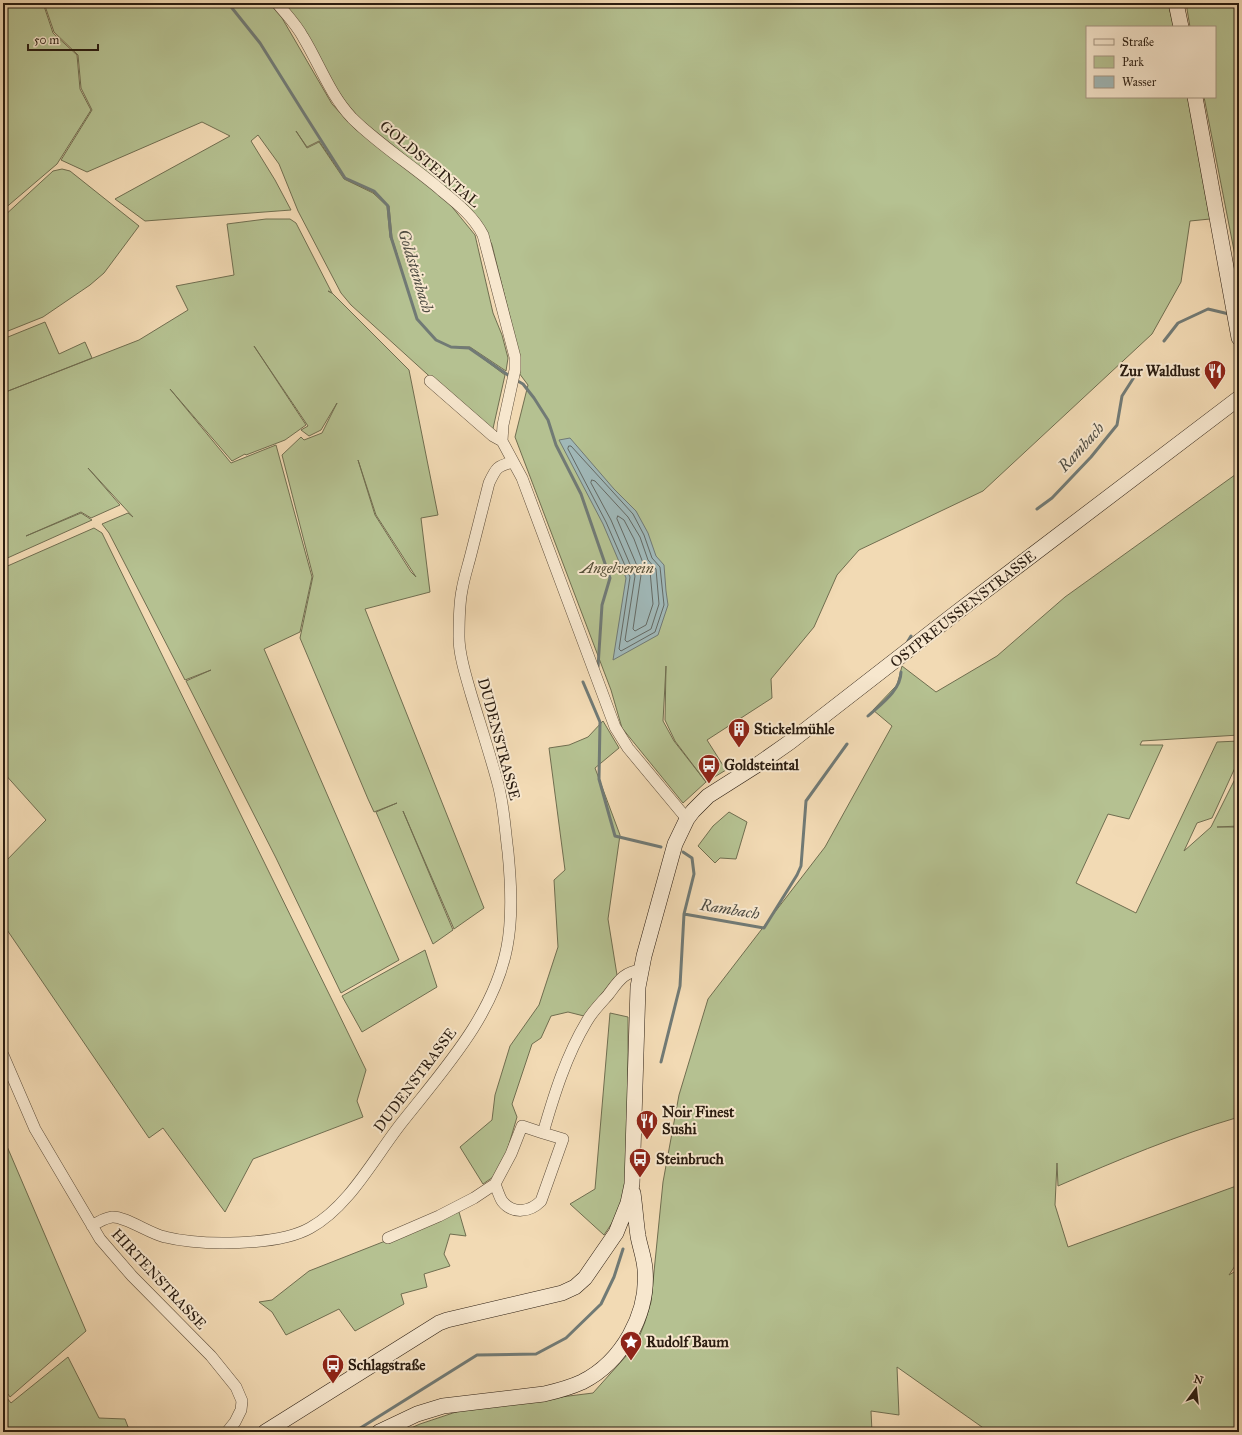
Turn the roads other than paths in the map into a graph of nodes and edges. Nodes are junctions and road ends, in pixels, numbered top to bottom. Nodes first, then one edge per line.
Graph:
1 (277, 3) edge
2 (1176, 3) edge
3 (1181, 26) edge
4 (1195, 98) edge
5 (1238, 330) edge
6 (430, 381) dead end
7 (1239, 398) edge
8 (502, 441) junction
9 (513, 462) junction
10 (687, 819) junction
11 (641, 970) junction
12 (3, 1055) edge
13 (543, 1133) junction
14 (495, 1184) junction
15 (632, 1184) junction
16 (92, 1226) junction
17 (616, 1233) junction
18 (638, 1236) junction
19 (388, 1238) dead end
20 (227, 1432) edge
21 (265, 1432) edge
22 (379, 1432) edge

1 - 8 street, GOLDSTEINTAL
2 - 3 main road
4 - 5 main road
6 - 8 street
7 - 10 main road, OSTPREUSSENSTRASSE
8 - 9 street
9 - 10 street
9 - 16 street, DUDENSTRASSE
10 - 11 main road, OSTPREUSSENSTRASSE
11 - 13 street
11 - 15 main road, OSTPREUSSENSTRASSE
12 - 16 street, HIRTENSTRASSE
13 - 14 street
13 - 14 street
14 - 19 street
15 - 17 main road
15 - 18 main road
16 - 20 street, HIRTENSTRASSE
17 - 18 main road
17 - 21 main road
18 - 22 main road

